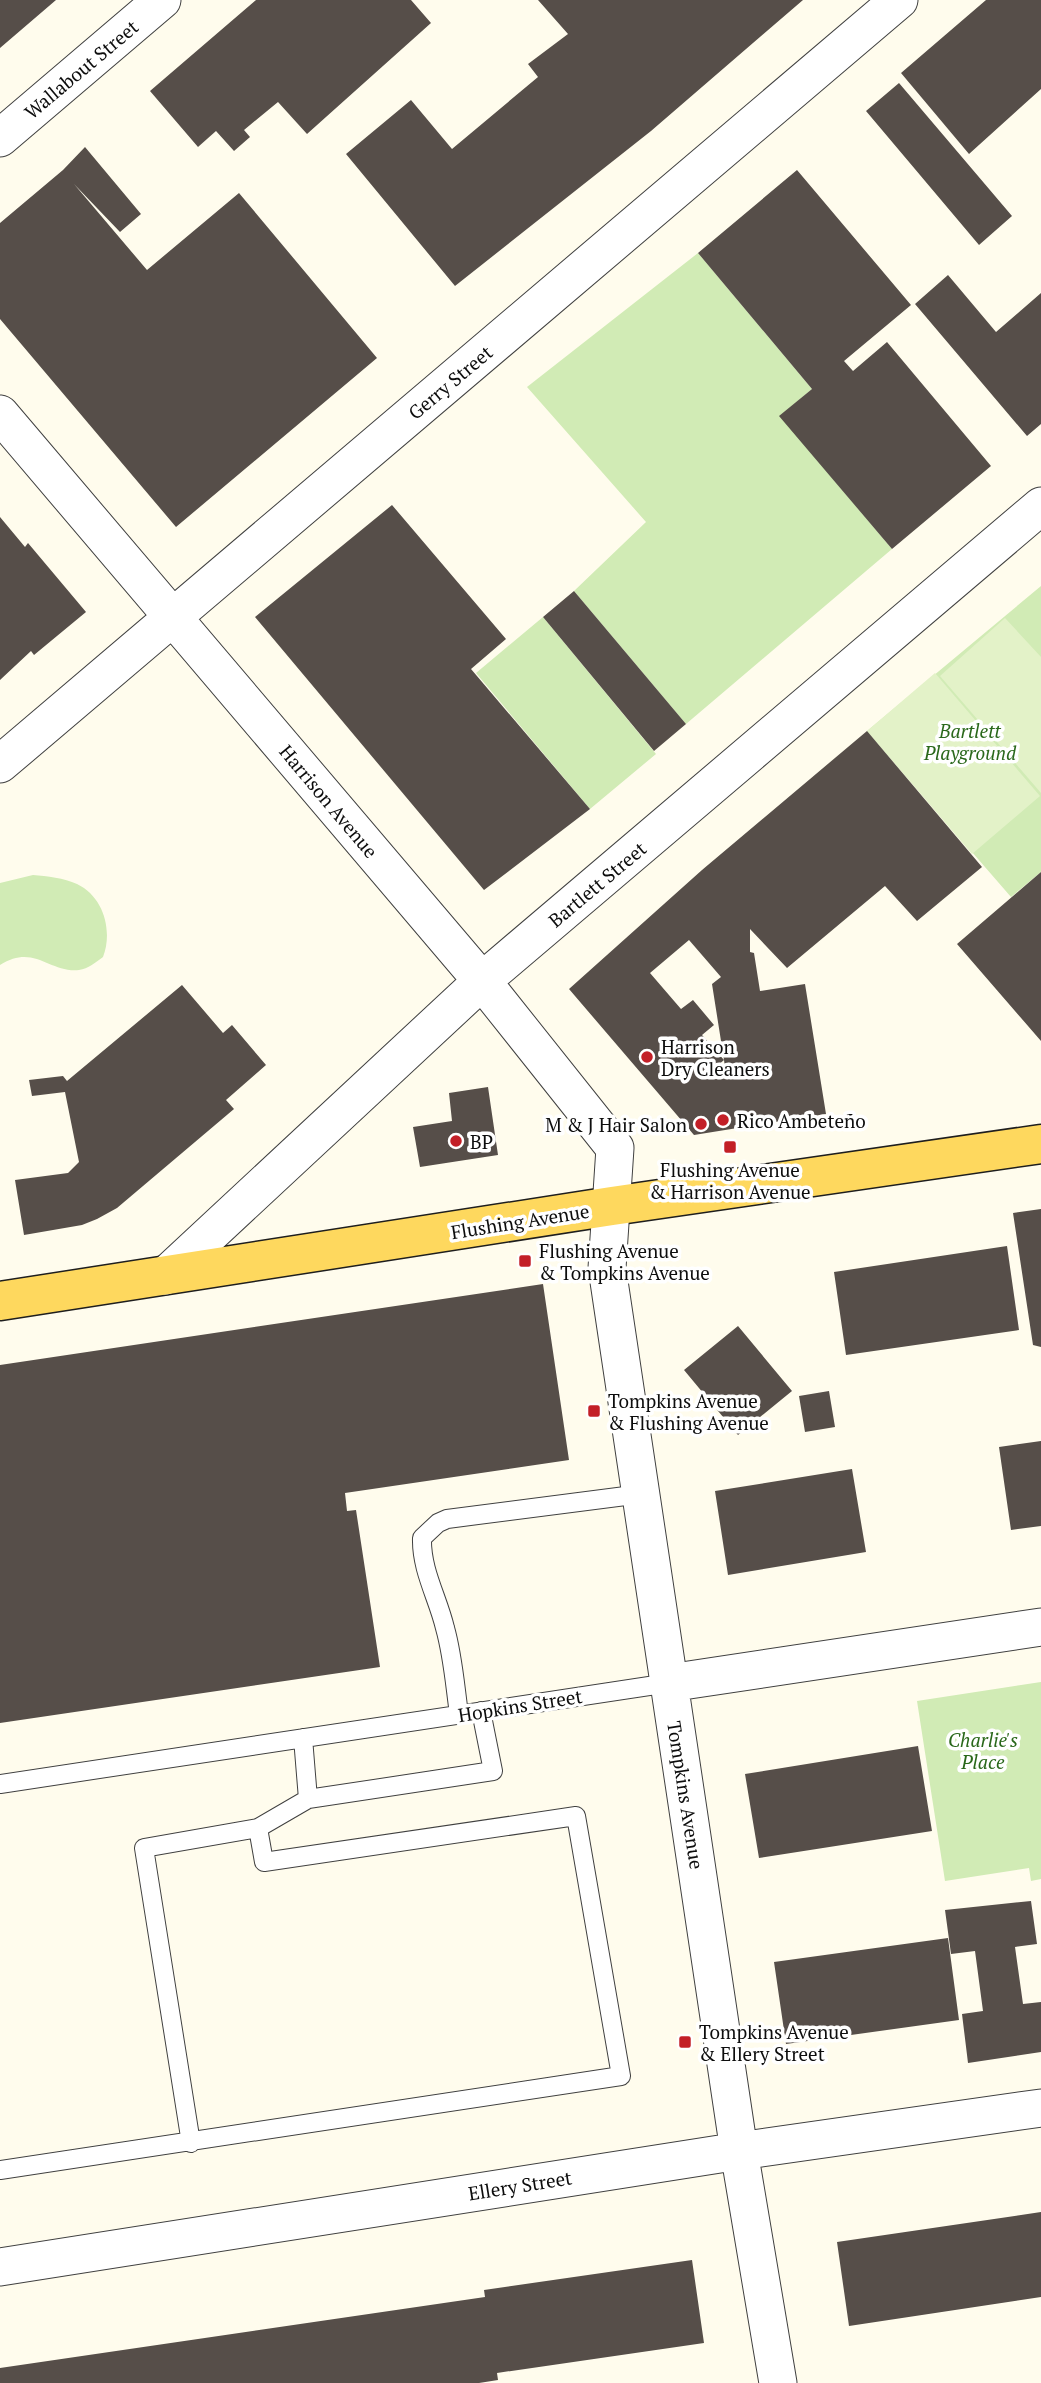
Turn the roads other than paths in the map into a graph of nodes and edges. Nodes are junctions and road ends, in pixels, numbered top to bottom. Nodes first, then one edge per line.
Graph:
1 (162, 0) edge
2 (899, 0) edge
3 (0, 138) edge
4 (0, 414) edge
5 (1041, 506) edge
6 (173, 617) junction
7 (0, 764) edge
8 (482, 981) junction
9 (1041, 1144) edge
10 (612, 1206) junction
11 (165, 1276) junction
12 (0, 1301) edge
13 (641, 1494) junction
14 (1041, 1627) edge
15 (668, 1683) junction
16 (481, 1711) junction
17 (459, 1714) junction
18 (303, 1738) junction
19 (0, 1784) edge
20 (308, 1800) junction
21 (258, 1828) junction
22 (1041, 2108) edge
23 (191, 2143) junction
24 (739, 2151) junction
25 (0, 2170) edge
26 (0, 2267) edge
27 (778, 2383) edge

1 - 3 street, Wallabout Street
2 - 6 street, Gerry Street
4 - 6 street, Harrison Avenue
5 - 8 street, Bartlett Street
6 - 7 street, Gerry Street
6 - 8 street, Harrison Avenue
8 - 10 street, Harrison Avenue
8 - 11 street, Bartlett Street
9 - 10 main road, Flushing Avenue
10 - 11 main road, Flushing Avenue
10 - 13 street, Tompkins Avenue
11 - 12 main road, Flushing Avenue
13 - 15 street, Tompkins Avenue
13 - 17 lane
14 - 15 street, Hopkins Street
15 - 16 lane, Hopkins Street
15 - 24 street, Tompkins Avenue
16 - 17 lane, Hopkins Street
16 - 20 lane
17 - 18 lane, Hopkins Street
18 - 19 lane, Hopkins Street
18 - 20 lane
20 - 21 lane
21 - 23 lane
21 - 23 lane
22 - 24 street, Ellery Street
23 - 25 lane
24 - 26 street, Ellery Street
24 - 27 street, Tompkins Avenue

